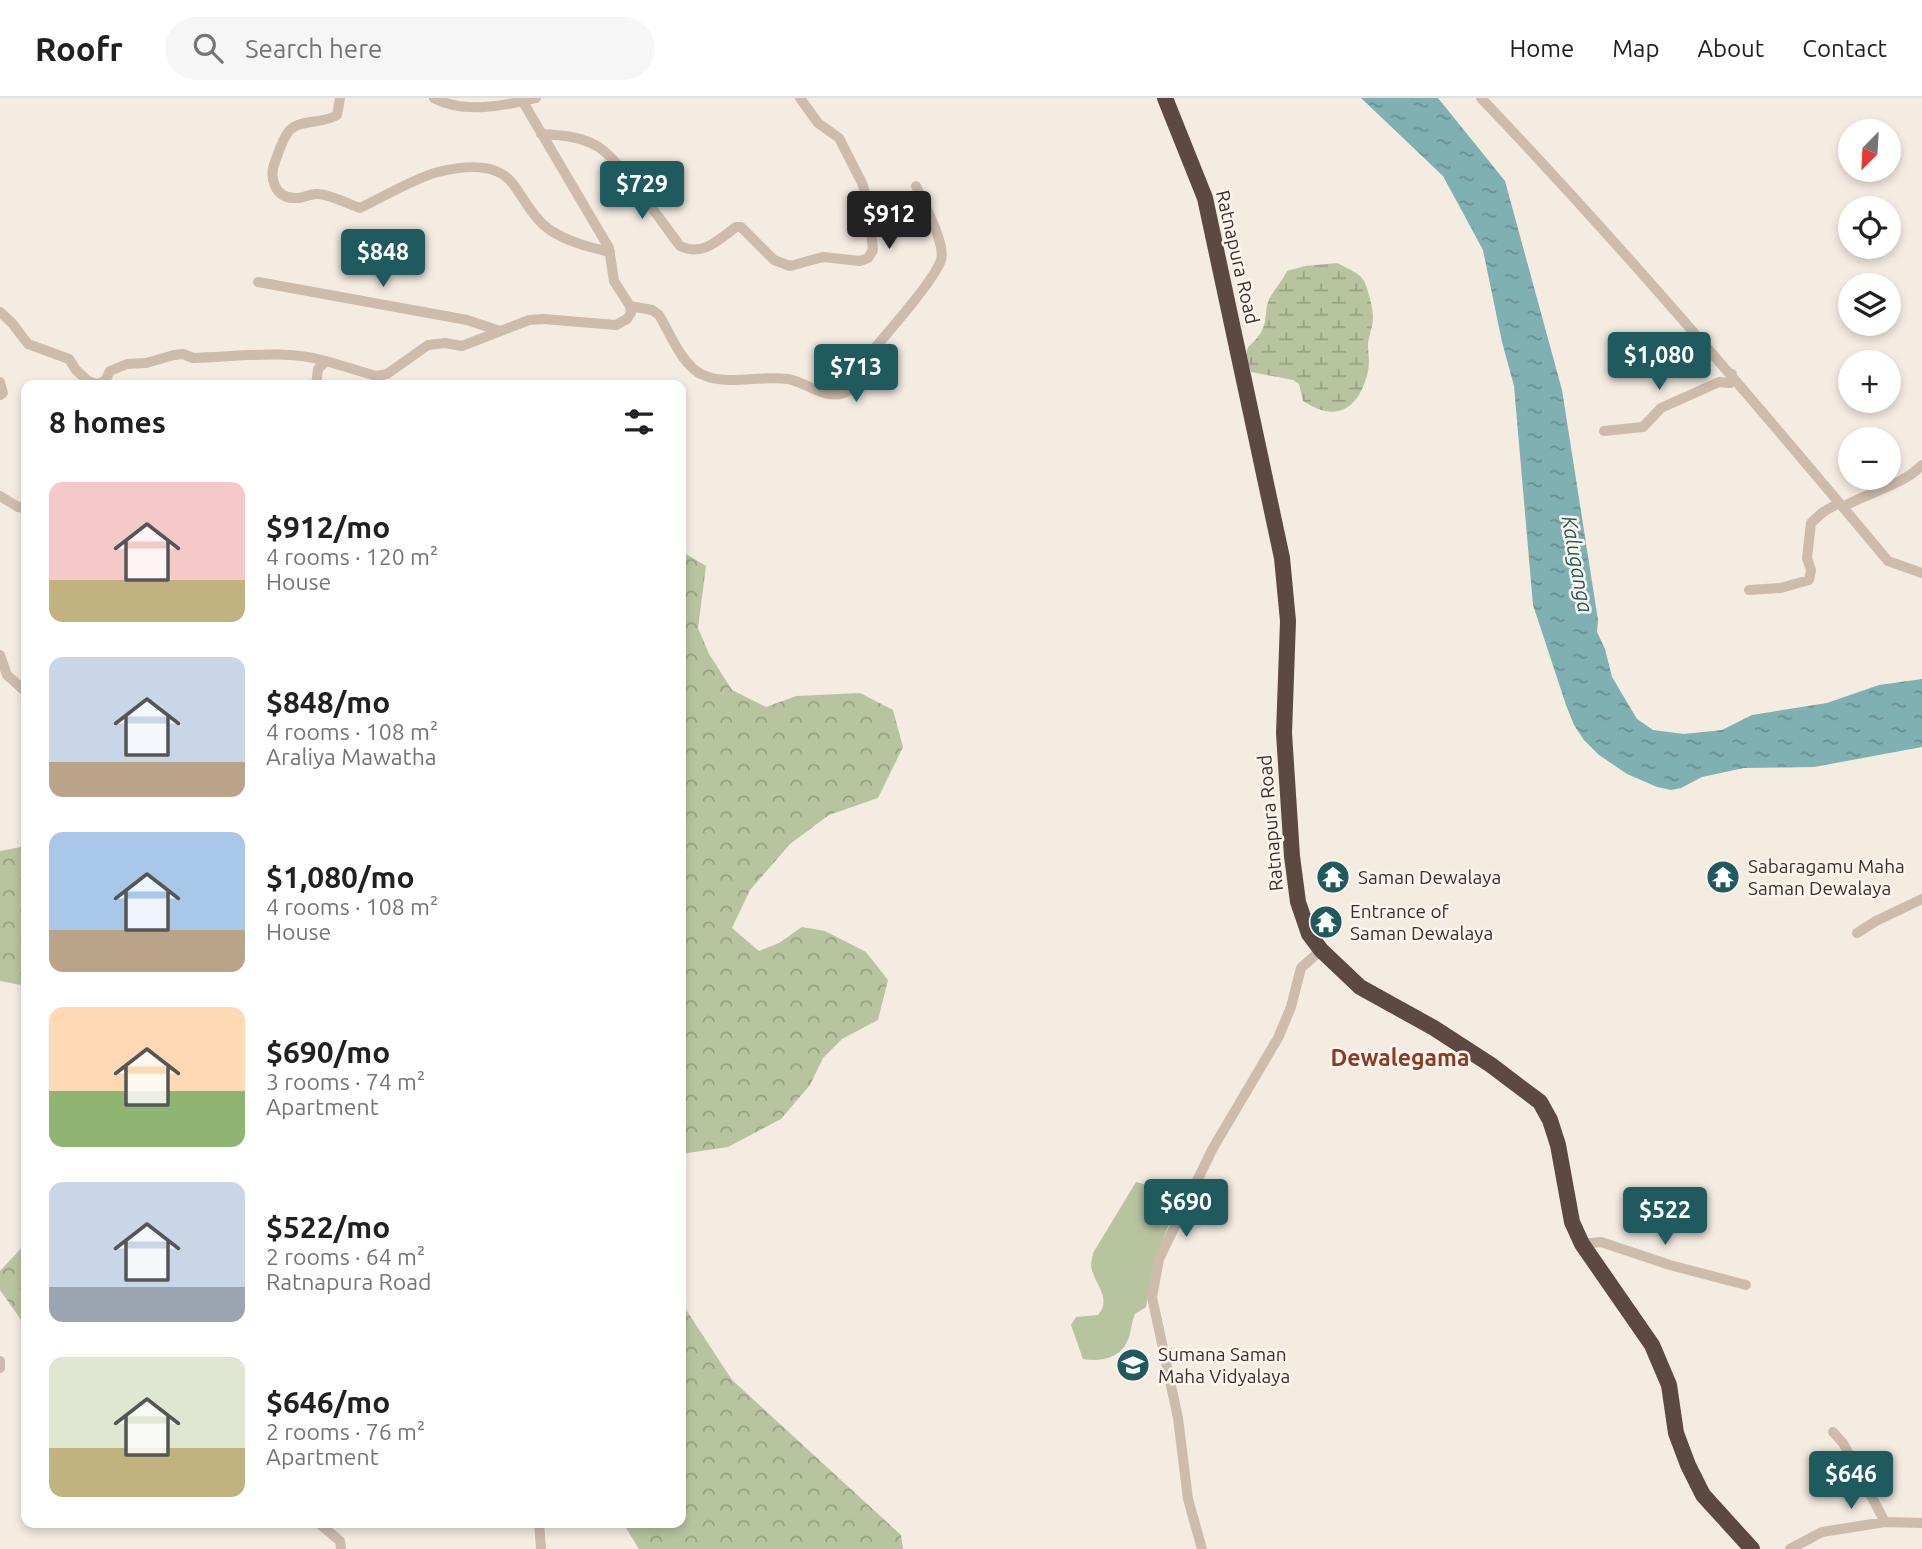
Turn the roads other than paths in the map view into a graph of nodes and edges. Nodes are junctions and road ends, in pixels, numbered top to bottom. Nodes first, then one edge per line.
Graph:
1 (340, 98) edge
2 (434, 98) edge
3 (536, 98) edge
4 (800, 98) edge
5 (1165, 98) edge
6 (1480, 98) edge
7 (523, 102) junction
8 (541, 134) junction
9 (916, 186) dead end
10 (610, 252) junction
11 (258, 282) dead end
12 (630, 306) junction
13 (0, 312) edge
14 (500, 331) junction
15 (326, 361) junction
16 (76, 370) junction
17 (1732, 374) junction
18 (77, 380) edge
19 (87, 380) edge
20 (105, 380) edge
21 (317, 380) edge
22 (0, 382) edge
23 (0, 395) edge
24 (1604, 431) dead end
25 (1922, 465) edge
26 (0, 496) edge
27 (1841, 505) junction
28 (21, 507) edge
29 (1922, 573) edge
30 (1749, 590) dead end
31 (0, 655) edge
32 (21, 688) edge
33 (1922, 899) edge
34 (1857, 933) dead end
35 (1321, 950) junction
36 (1582, 1244) junction
37 (1746, 1285) dead end
38 (0, 1361) edge
39 (0, 1368) edge
40 (1832, 1432) dead end
41 (1885, 1522) junction
42 (1922, 1523) edge
43 (324, 1528) edge
44 (539, 1528) edge
45 (341, 1549) edge
46 (541, 1549) edge
47 (1202, 1549) edge
48 (1752, 1549) edge
49 (1790, 1549) edge

1 - 10 street
2 - 7 street
3 - 7 street
4 - 8 street
5 - 35 highway, Ratnapura Road
6 - 17 street
7 - 8 street
8 - 10 street
9 - 12 street
10 - 12 street
11 - 14 street
12 - 14 street
13 - 16 street
14 - 15 street
15 - 20 street
15 - 21 street
16 - 18 street
16 - 19 street
17 - 24 street
17 - 27 street
22 - 23 street
25 - 27 street
26 - 28 street
27 - 29 street
27 - 30 street
31 - 32 street
33 - 34 street
35 - 36 highway, Ratnapura Road
35 - 47 street
36 - 37 street
36 - 48 highway, Ratnapura Road
38 - 39 street
40 - 41 street
41 - 42 street
41 - 49 street
43 - 45 street
44 - 46 street

